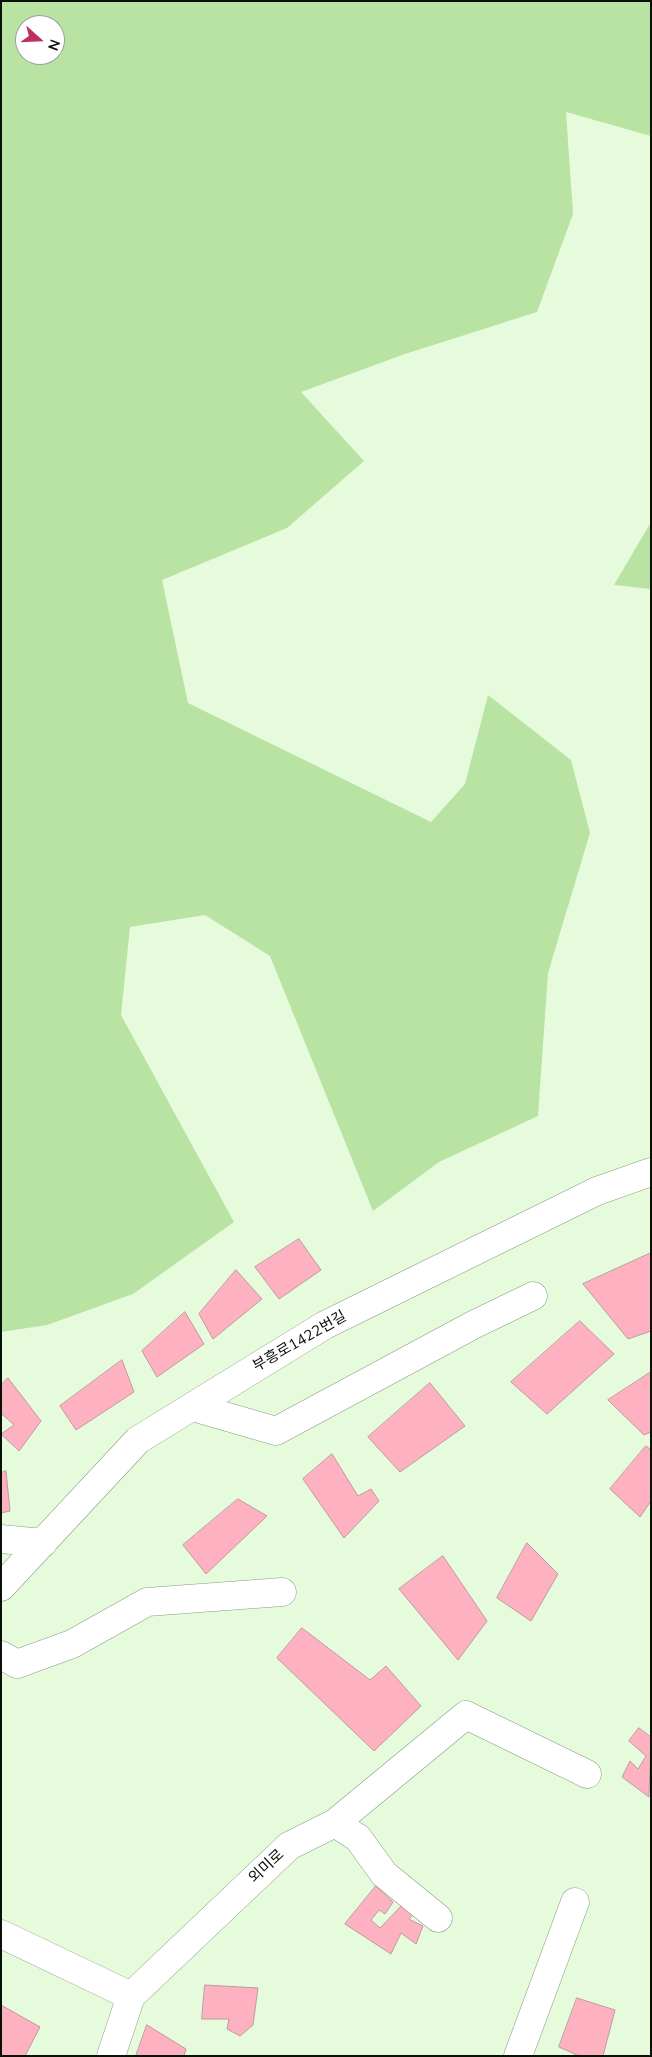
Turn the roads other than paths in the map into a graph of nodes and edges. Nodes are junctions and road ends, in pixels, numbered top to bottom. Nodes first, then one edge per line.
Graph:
1 (651, 1172) edge
2 (533, 1296) dead end
3 (193, 1406) junction
4 (1, 1539) edge
5 (43, 1543) junction
6 (1, 1587) edge
7 (282, 1592) dead end
8 (1, 1655) edge
9 (587, 1774) dead end
10 (335, 1824) junction
11 (575, 1902) dead end
12 (438, 1918) dead end
13 (1, 1934) edge
14 (131, 1996) junction
15 (111, 2056) edge
16 (518, 2056) edge

1 - 3 street, 부흥로1422번길
2 - 3 street
3 - 5 street, 부흥로1422번길
4 - 5 street
5 - 6 street, 부흥로1422번길
7 - 8 street
9 - 10 street, 외미로
10 - 12 street
10 - 14 street, 외미로
11 - 16 street
13 - 14 street
14 - 15 street, 외미로

